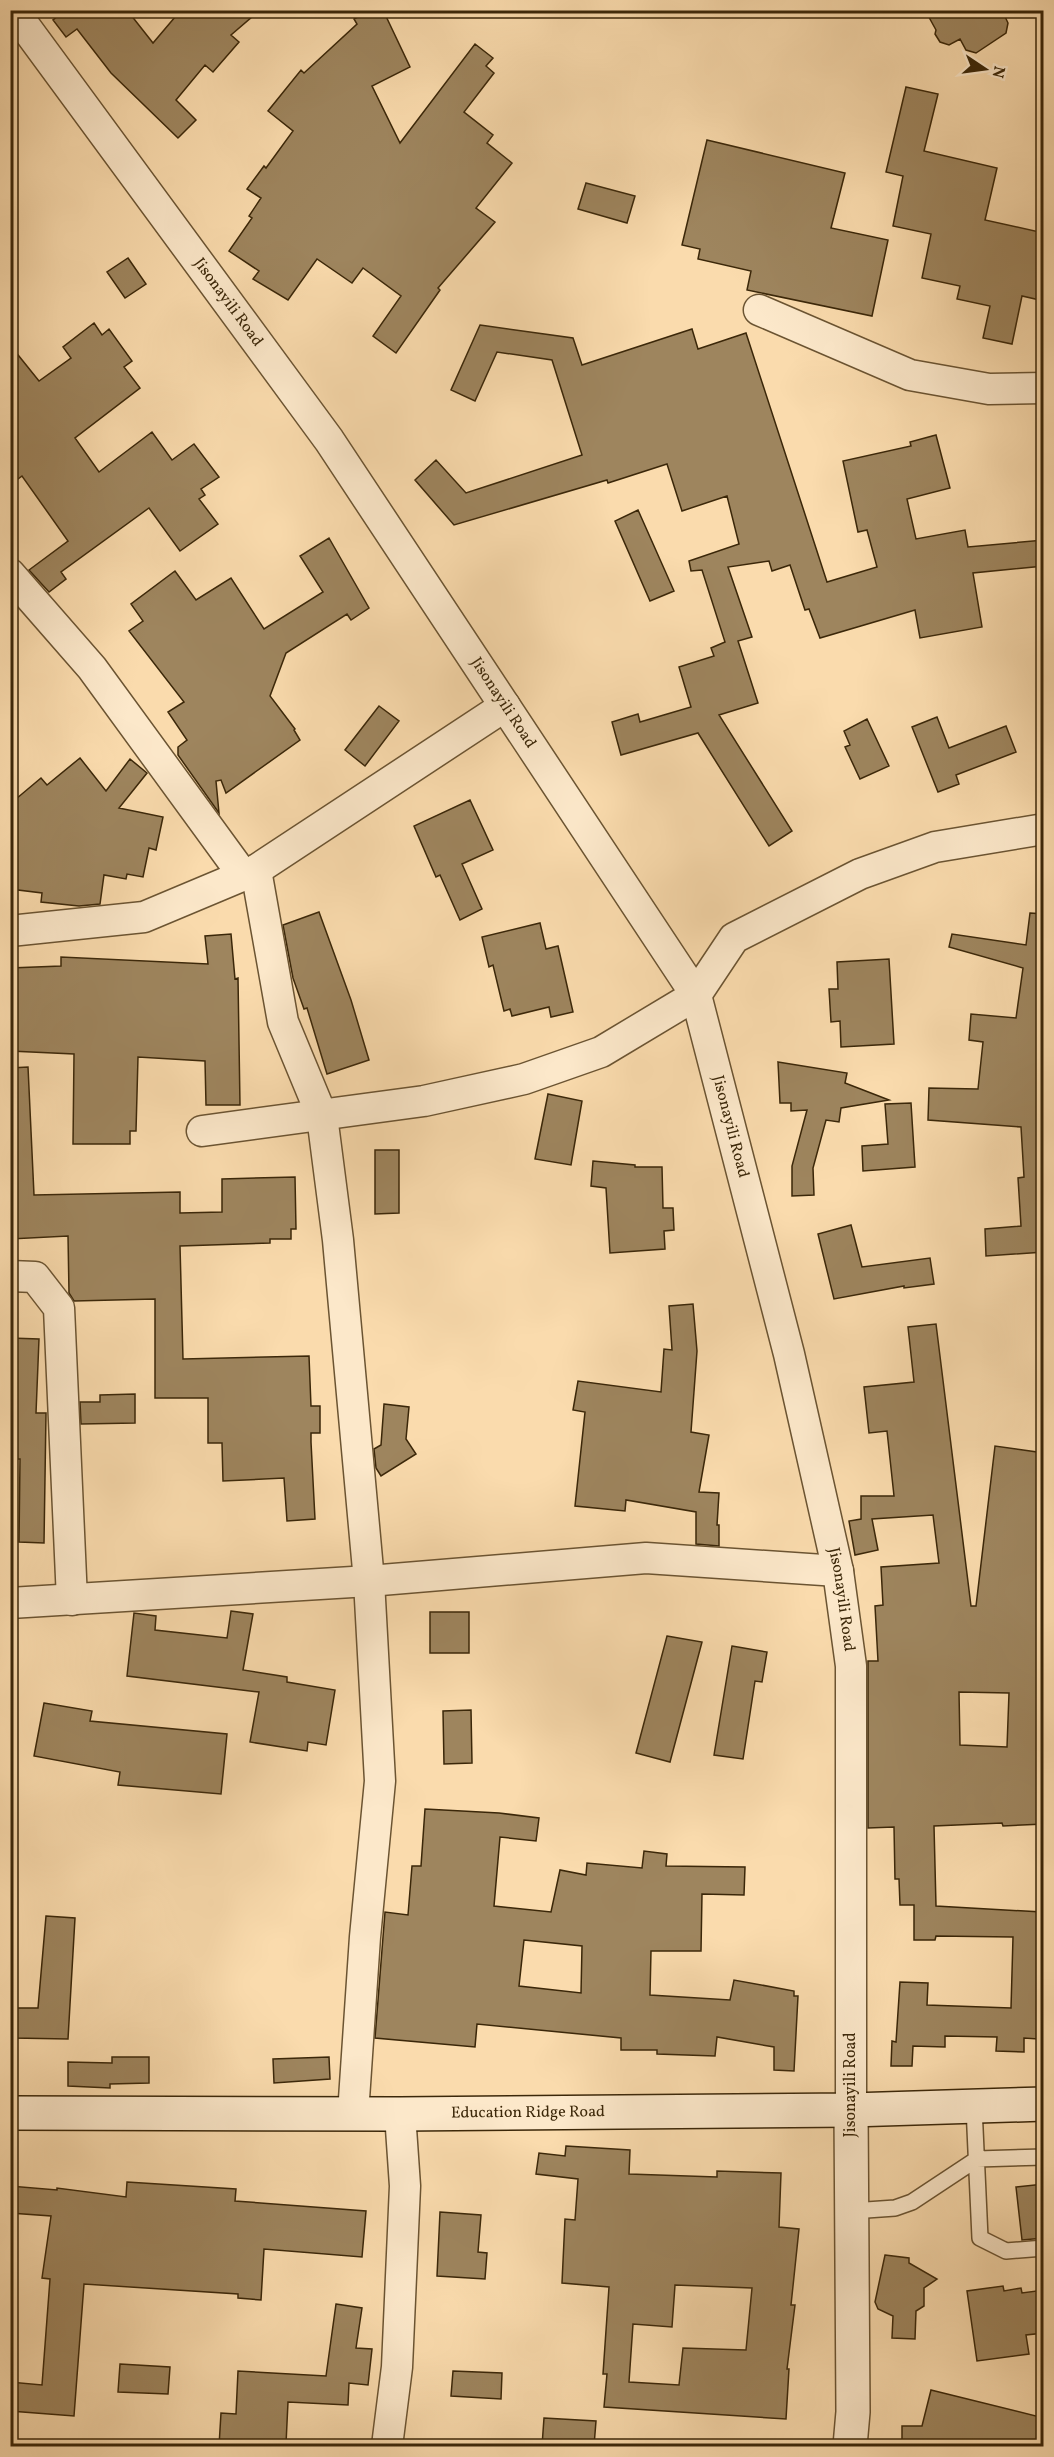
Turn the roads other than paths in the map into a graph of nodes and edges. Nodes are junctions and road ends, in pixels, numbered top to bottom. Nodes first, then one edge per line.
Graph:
1 (13, 10) edge
2 (759, 310) dead end
3 (1044, 388) edge
4 (10, 574) edge
5 (505, 706) junction
6 (1044, 829) edge
7 (249, 873) junction
8 (10, 932) edge
9 (696, 995) junction
10 (322, 1116) junction
11 (202, 1131) dead end
12 (10, 1276) edge
13 (838, 1571) junction
14 (369, 1581) junction
15 (72, 1600) junction
16 (10, 1603) edge
17 (1044, 2104) edge
18 (974, 2107) junction
19 (851, 2110) junction
20 (10, 2113) edge
21 (353, 2114) junction
22 (400, 2114) junction
23 (1044, 2157) edge
24 (977, 2159) junction
25 (852, 2211) junction
26 (1044, 2248) edge
27 (387, 2446) edge
28 (850, 2446) edge

1 - 5 street, Jisonayili Road
2 - 3 street
4 - 7 street
5 - 7 street
5 - 9 street, Jisonayili Road
6 - 9 street
7 - 8 street
7 - 10 street
9 - 10 street
9 - 13 street, Jisonayili Road
10 - 11 street
10 - 14 street
12 - 15 street
13 - 14 street
13 - 19 street, Jisonayili Road
14 - 15 street
14 - 21 street
15 - 16 street
17 - 18 main road, Education Ridge Road
18 - 19 main road, Education Ridge Road
18 - 24 lane
19 - 22 main road, Education Ridge Road
19 - 25 main road, Jisonayili Road
20 - 21 main road, Education Ridge Road
21 - 22 main road, Education Ridge Road
22 - 27 street
23 - 24 lane
24 - 25 lane
24 - 26 lane
25 - 28 main road, Jisonayili Road

